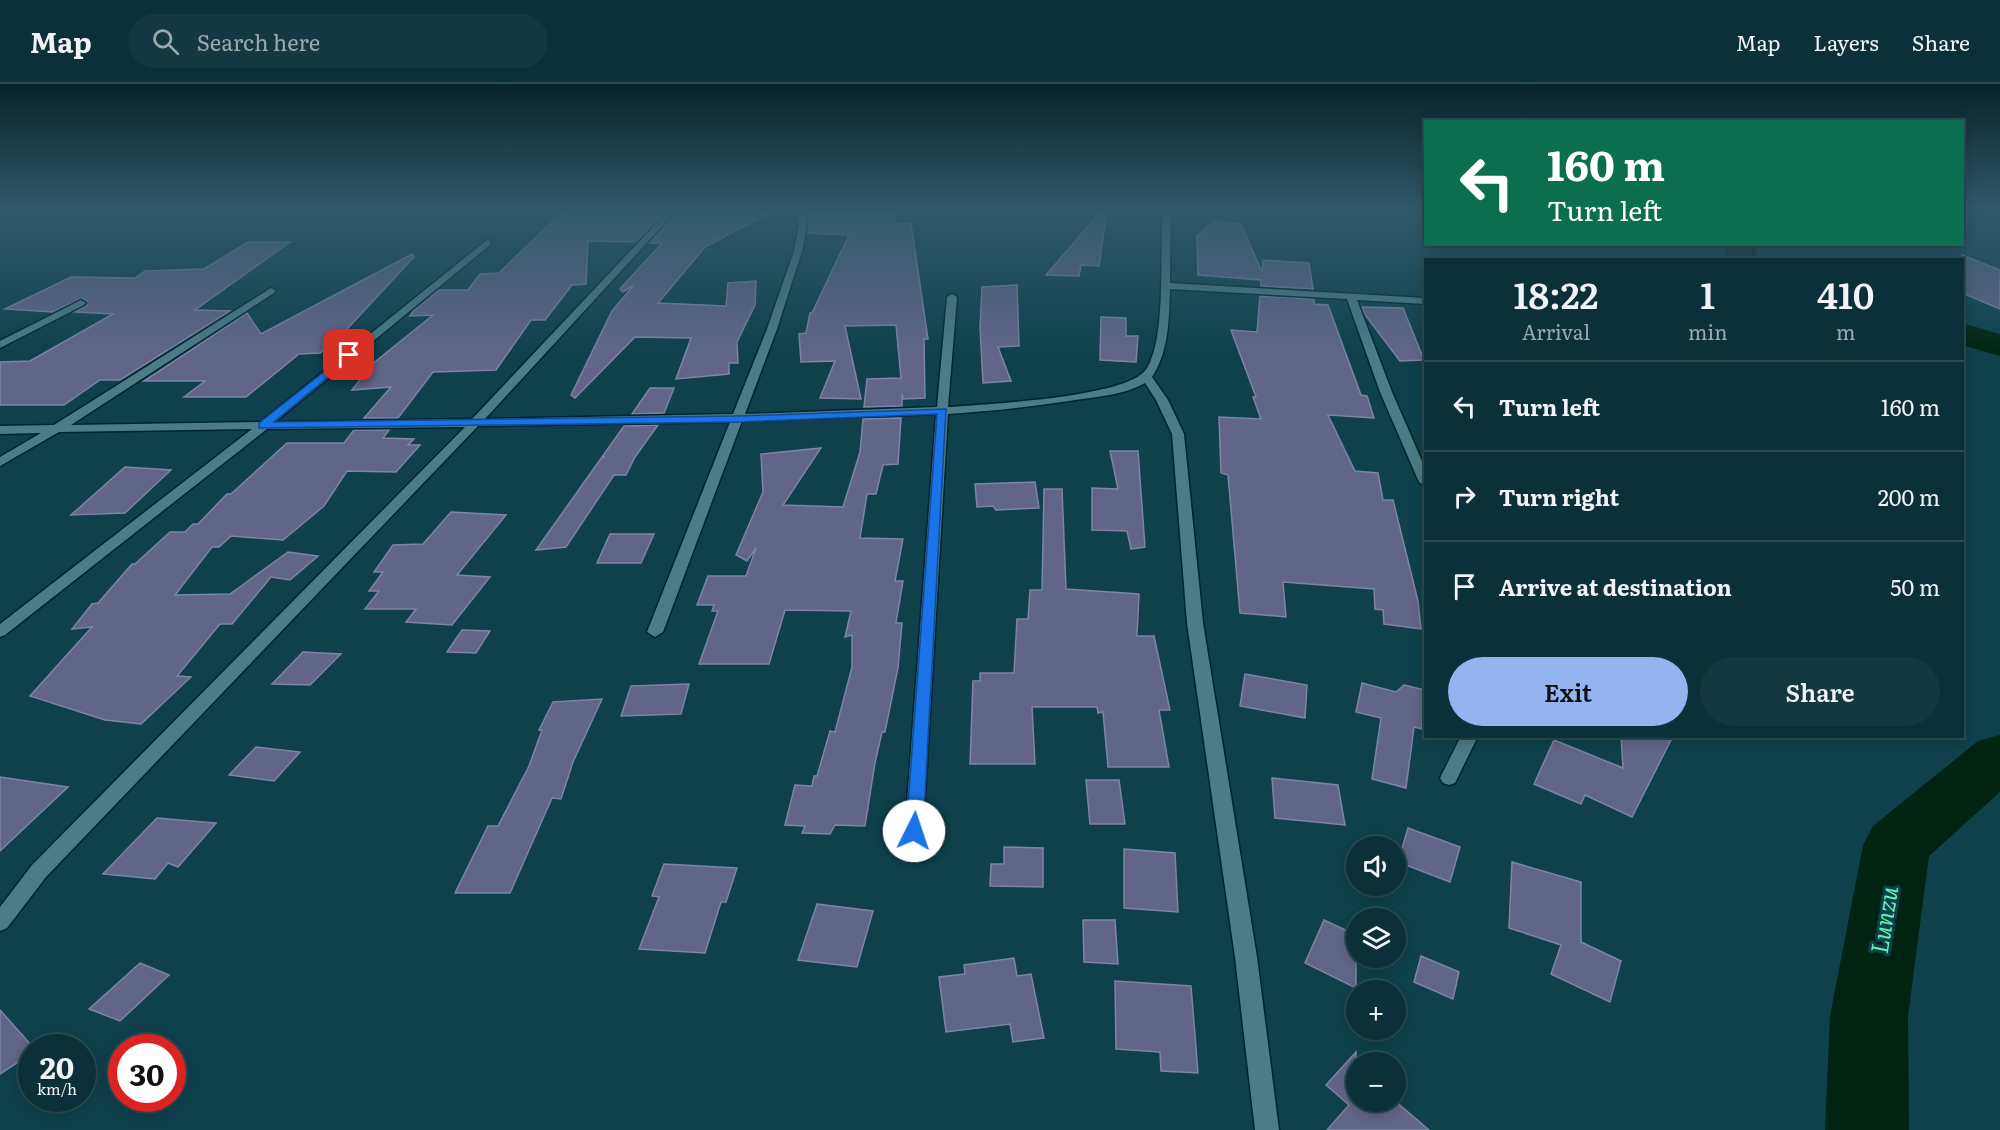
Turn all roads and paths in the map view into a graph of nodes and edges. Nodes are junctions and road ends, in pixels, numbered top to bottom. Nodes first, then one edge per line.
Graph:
1 (468, 259) edge
2 (628, 259) edge
3 (795, 259) edge
4 (1166, 259) edge
5 (1166, 286) junction
6 (272, 291) dead end
7 (1350, 295) junction
8 (952, 297) dead end
9 (1424, 301) edge
10 (81, 303) dead end
11 (0, 345) edge
12 (1147, 377) junction
13 (942, 411) junction
14 (739, 419) junction
15 (474, 424) junction
16 (263, 426) junction
17 (58, 428) junction
18 (0, 430) edge
19 (0, 462) edge
20 (1424, 480) edge
21 (0, 632) edge
22 (655, 632) dead end
23 (1469, 738) edge
24 (1449, 778) dead end
25 (914, 831) dead end
26 (0, 921) edge
27 (1267, 1130) edge

1 - 16 street
2 - 15 street
3 - 14 street
4 - 5 street
5 - 7 street
5 - 12 street
6 - 17 street
7 - 9 street
7 - 20 street
8 - 13 street
10 - 11 street
12 - 13 street
12 - 27 street
13 - 14 street
13 - 25 street
14 - 15 street
14 - 22 street
15 - 16 street
15 - 26 street
16 - 17 street
16 - 21 street
17 - 18 street
17 - 19 street
23 - 24 street

